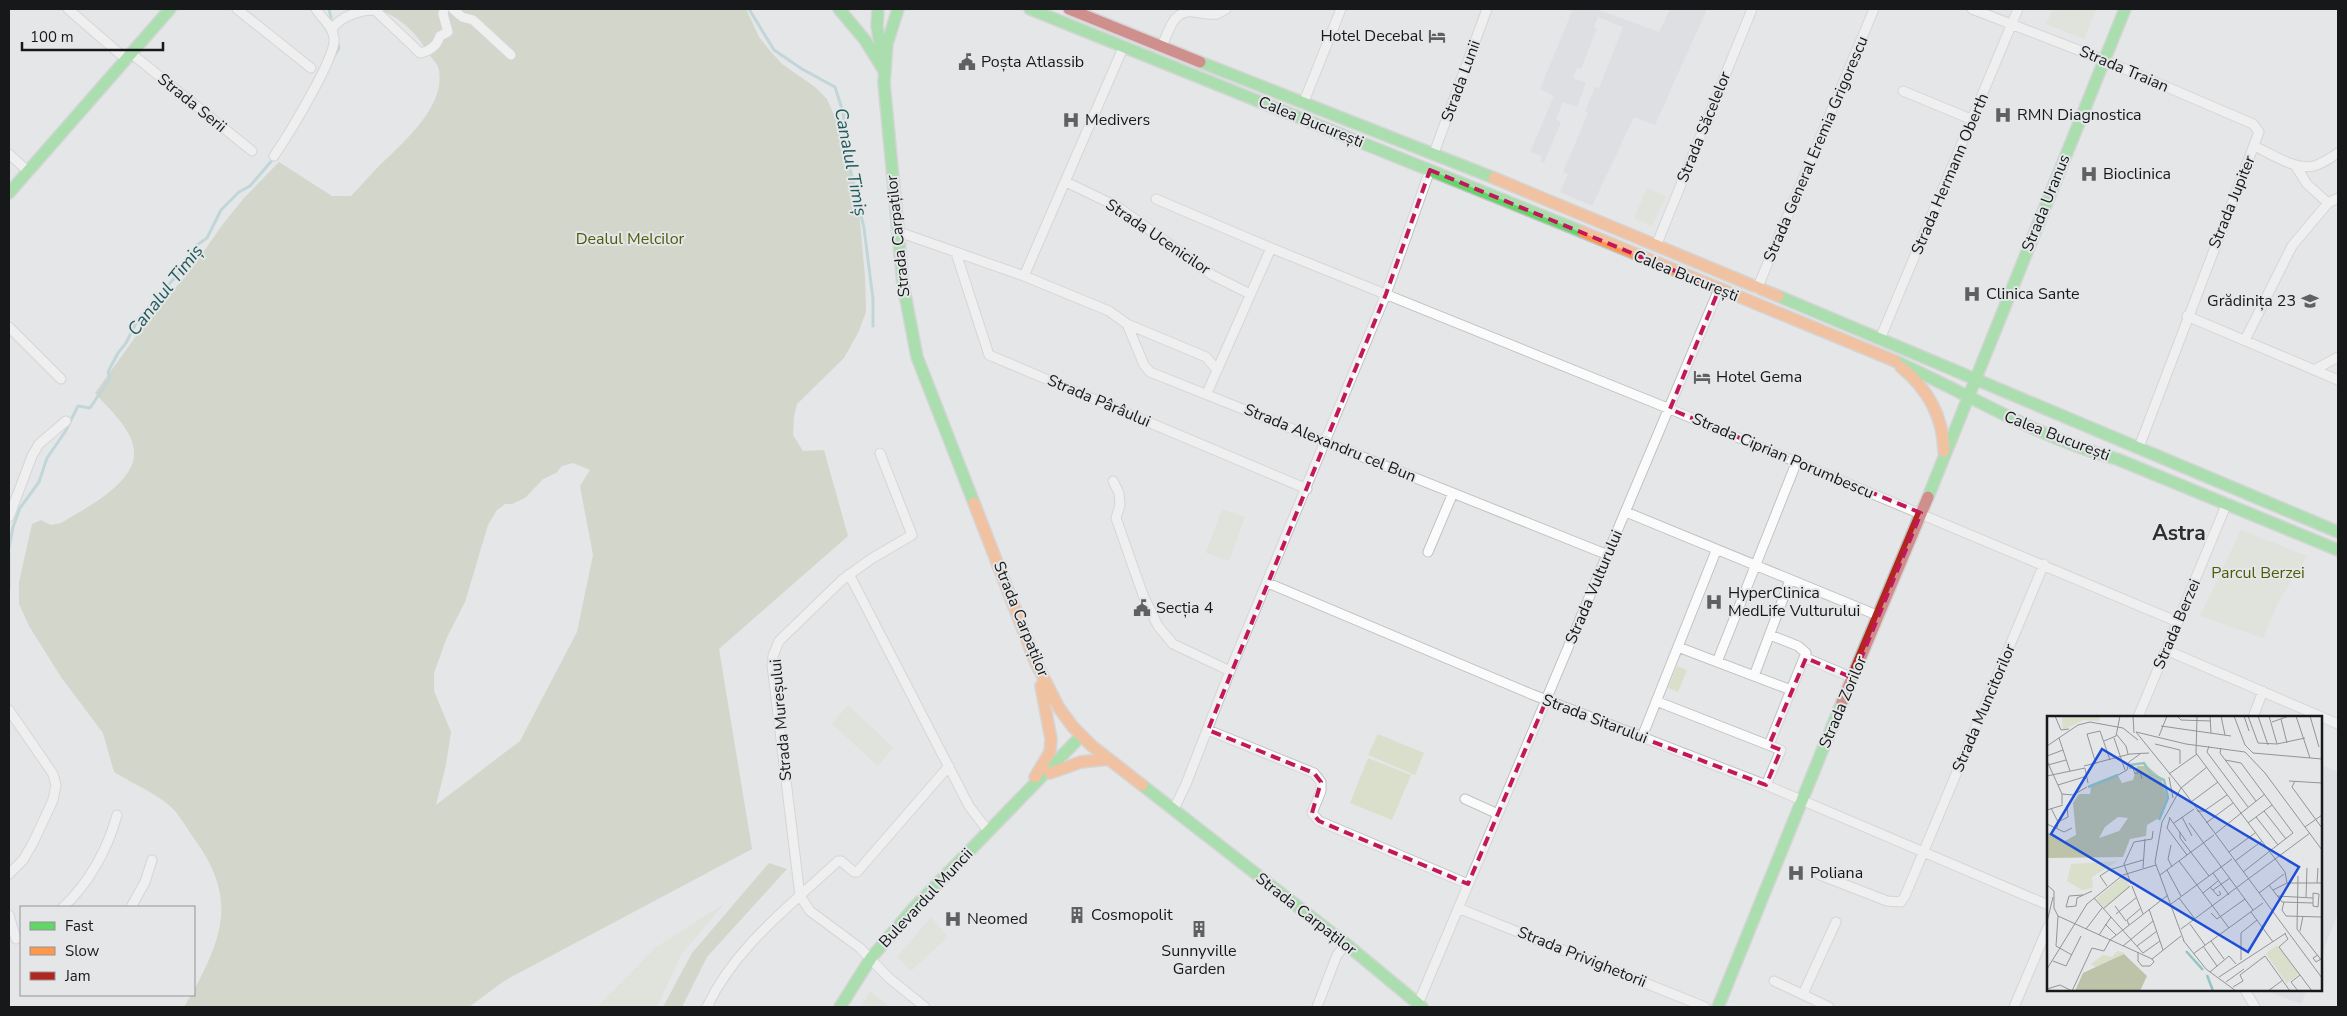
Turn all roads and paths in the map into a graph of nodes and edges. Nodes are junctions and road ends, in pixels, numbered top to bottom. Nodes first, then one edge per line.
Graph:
1 (68, 9) edge
2 (170, 9) edge
3 (237, 9) edge
4 (316, 9) edge
5 (444, 9) edge
6 (453, 9) edge
7 (839, 9) edge
8 (878, 9) edge
9 (898, 9) edge
10 (1030, 9) edge
11 (1069, 9) edge
12 (1226, 9) edge
13 (1341, 9) edge
14 (1488, 9) edge
15 (1752, 9) edge
16 (1874, 9) edge
17 (1972, 9) edge
18 (2018, 9) edge
19 (2125, 9) edge
20 (2012, 25) junction
21 (332, 29) junction
22 (1162, 46) junction
23 (1123, 48) junction
24 (511, 55) dead end
25 (130, 57) junction
26 (2104, 60) junction
27 (311, 68) dead end
28 (885, 72) junction
29 (1904, 91) dead end
30 (1303, 104) junction
31 (1972, 120) junction
32 (2254, 146) junction
33 (252, 151) dead end
34 (2338, 153) edge
35 (9, 154) edge
36 (1434, 154) junction
37 (274, 156) dead end
38 (2295, 164) junction
39 (1430, 170) junction
40 (29, 172) junction
41 (1066, 182) junction
42 (9, 193) edge
43 (2338, 198) edge
44 (1156, 199) dead end
45 (2328, 204) junction
46 (896, 231) junction
47 (1656, 246) junction
48 (1271, 248) junction
49 (956, 253) junction
50 (1024, 276) junction
51 (1719, 289) junction
52 (1757, 289) junction
53 (1250, 294) junction
54 (1386, 294) junction
55 (2187, 316) junction
56 (1127, 324) junction
57 (9, 327) edge
58 (1880, 339) junction
59 (2245, 340) junction
60 (1886, 357) junction
61 (2338, 357) edge
62 (1217, 370) junction
63 (2314, 370) junction
64 (1976, 378) junction
65 (61, 379) dead end
66 (2338, 380) edge
67 (1207, 393) junction
68 (1968, 398) junction
69 (1670, 408) junction
70 (66, 421) dead end
71 (1326, 442) junction
72 (2139, 447) junction
73 (880, 453) dead end
74 (1943, 458) junction
75 (1797, 461) junction
76 (1113, 481) dead end
77 (1307, 489) junction
78 (1453, 493) junction
79 (2227, 503) junction
80 (1626, 512) junction
81 (1921, 513) junction
82 (9, 517) edge
83 (2338, 532) edge
84 (2338, 550) edge
85 (1716, 551) junction
86 (1428, 552) dead end
87 (1608, 555) junction
88 (2044, 564) junction
89 (1754, 566) junction
90 (849, 574) junction
91 (1790, 580) junction
92 (1268, 583) junction
93 (1879, 616) junction
94 (2178, 622) junction
95 (1770, 635) junction
96 (1678, 647) junction
97 (2166, 650) junction
98 (1806, 658) junction
99 (1717, 662) junction
100 (1036, 663) junction
101 (1230, 671) junction
102 (1754, 676) junction
103 (1853, 678) junction
104 (1791, 690) junction
105 (2263, 691) junction
106 (1546, 701) junction
107 (1656, 701) junction
108 (9, 710) edge
109 (2138, 716) edge
110 (2253, 716) edge
111 (2320, 716) edge
112 (2322, 717) edge
113 (2338, 724) edge
114 (1208, 730) junction
115 (1081, 736) junction
116 (1642, 737) junction
117 (1769, 745) junction
118 (1109, 759) junction
119 (949, 766) junction
120 (1045, 775) junction
121 (1766, 785) junction
122 (1022, 798) junction
123 (1465, 799) dead end
124 (1801, 800) junction
125 (1174, 810) junction
126 (1498, 814) junction
127 (117, 816) dead end
128 (989, 832) junction
129 (1924, 852) junction
130 (152, 860) dead end
131 (9, 874) edge
132 (1820, 875) dead end
133 (1468, 884) junction
134 (800, 896) junction
135 (2047, 905) edge
136 (64, 906) edge
137 (132, 906) edge
138 (1458, 908) junction
139 (9, 915) edge
140 (1836, 922) dead end
141 (2047, 929) edge
142 (15, 939) edge
143 (1346, 944) junction
144 (871, 958) junction
145 (1774, 981) dead end
146 (2246, 991) edge
147 (1803, 994) junction
148 (1420, 1006) edge
149 (707, 1007) edge
150 (840, 1007) edge
151 (925, 1007) edge
152 (1317, 1007) edge
153 (1704, 1007) edge
154 (1718, 1007) edge
155 (1829, 1007) edge
156 (2014, 1007) edge
157 (2255, 1007) edge

1 - 25 street, Strada Serii
2 - 25 main road
3 - 27 street
4 - 21 street
5 - 21 street
6 - 24 street
7 - 28 main road
8 - 28 main road, Strada Carpaților
9 - 28 main road, Strada Carpaților
10 - 23 main road, Calea București
11 - 22 main road, Calea București
12 - 22 street
13 - 30 street
14 - 36 street, Strada Lunii
15 - 47 street, Strada Săcelelor
16 - 52 street, Strada General Eremia Grigorescu
17 - 20 street, Strada Traian
18 - 20 street, Strada Hermann Oberth
19 - 26 main road, Strada Uranus
20 - 26 street, Strada Traian
20 - 31 street, Strada Hermann Oberth
21 - 37 street
22 - 30 main road, Calea București
23 - 39 main road, Calea București
23 - 41 street
25 - 33 street, Strada Serii
25 - 40 main road
26 - 32 street, Strada Traian
26 - 64 main road, Strada Uranus
28 - 46 main road, Strada Carpaților
29 - 31 street
30 - 36 main road, Calea București
31 - 58 street, Strada Hermann Oberth
32 - 38 street, Strada Jupiter
32 - 55 street, Strada Jupiter
34 - 38 street, Strada Jupiter
35 - 40 street
36 - 47 main road, Calea București
38 - 45 street
39 - 51 main road, Calea București
39 - 54 street
40 - 42 main road
41 - 50 street
41 - 53 street, Strada Ucenicilor
43 - 45 street
44 - 48 street
45 - 59 street
46 - 49 street
46 - 100 main road, Strada Carpaților
47 - 52 main road, Calea București
48 - 53 street
48 - 54 street
49 - 50 street
49 - 77 street, Strada Pârâului
50 - 56 street
51 - 60 main road, Calea București
51 - 69 street, Strada Vulturului
52 - 58 main road, Calea București
53 - 62 street
54 - 69 street, Strada Ciprian Porumbescu
54 - 71 street
55 - 59 street
55 - 72 street, Strada Jupiter
56 - 62 street
56 - 67 street, Strada Alexandru cel Bun
57 - 65 street
58 - 64 main road, Calea București
59 - 63 street
60 - 68 main road, Calea București
60 - 74 main road
61 - 63 street
62 - 67 street
63 - 66 street
64 - 68 main road, Strada Uranus
64 - 72 main road, Calea București
67 - 71 street, Strada Alexandru cel Bun
68 - 74 main road, Strada Zorilor
68 - 79 main road, Calea București
69 - 75 street, Strada Ciprian Porumbescu
69 - 80 street, Strada Vulturului
70 - 82 street
71 - 77 street
71 - 78 street, Strada Alexandru cel Bun
72 - 83 main road, Calea București
73 - 90 street, Strada Mureșului
74 - 81 main road, Strada Zorilor
75 - 81 street, Strada Ciprian Porumbescu
75 - 89 street
76 - 101 street
77 - 92 street
78 - 86 street
78 - 87 street, Strada Alexandru cel Bun
79 - 84 main road, Calea București
79 - 94 street, Strada Berzei
80 - 85 street
80 - 87 street, Strada Vulturului
81 - 88 street, Strada Ciprian Porumbescu
81 - 93 main road, Strada Zorilor
85 - 89 street
85 - 96 street
87 - 106 street, Strada Vulturului
88 - 94 street, Strada Ciprian Porumbescu
88 - 129 street, Strada Muncitorilor
89 - 91 street
89 - 99 street
90 - 119 street
90 - 134 street, Strada Mureșului
91 - 93 street
91 - 95 street
92 - 101 street
92 - 106 street, Strada Sitarului
93 - 103 main road, Strada Zorilor
94 - 97 street, Strada Berzei
95 - 98 street
95 - 102 street
96 - 99 street
96 - 107 street
97 - 105 street
97 - 109 street, Strada Berzei
98 - 103 street
98 - 104 street
99 - 102 street
100 - 115 main road, Strada Carpaților
100 - 122 main road, Bulevardul Muncii
101 - 114 street
102 - 104 street
103 - 124 main road, Strada Zorilor
104 - 117 street
105 - 110 street
105 - 111 street
106 - 116 street, Strada Sitarului
106 - 126 street, Strada Vulturului
107 - 116 street
107 - 117 street
108 - 131 street
112 - 113 street
114 - 125 street
114 - 133 street
115 - 118 main road, Strada Carpaților
115 - 120 main road, Bulevardul Muncii
116 - 121 street, Strada Sitarului
117 - 121 street
118 - 120 main road, Bulevardul Muncii
118 - 125 main road, Strada Carpaților
119 - 128 street
119 - 134 street
120 - 122 main road, Bulevardul Muncii
121 - 124 street, Strada Sitarului
122 - 128 main road, Bulevardul Muncii
123 - 126 street
124 - 129 street, Strada Sitarului
124 - 154 main road, Strada Zorilor
125 - 143 main road, Strada Carpaților
126 - 133 street, Strada Vulturului
127 - 136 street
128 - 144 main road, Bulevardul Muncii
129 - 132 street
129 - 135 street, Strada Sitarului
130 - 137 street
133 - 138 street, Strada Vulturului
134 - 144 street
134 - 149 street
138 - 148 street, Strada Vulturului
138 - 153 street, Strada Privighetorii
139 - 142 street
140 - 147 street
141 - 156 street
143 - 148 main road, Strada Carpaților
143 - 152 street
144 - 150 main road, Bulevardul Muncii
144 - 151 street
145 - 147 street
146 - 157 street
147 - 155 street

